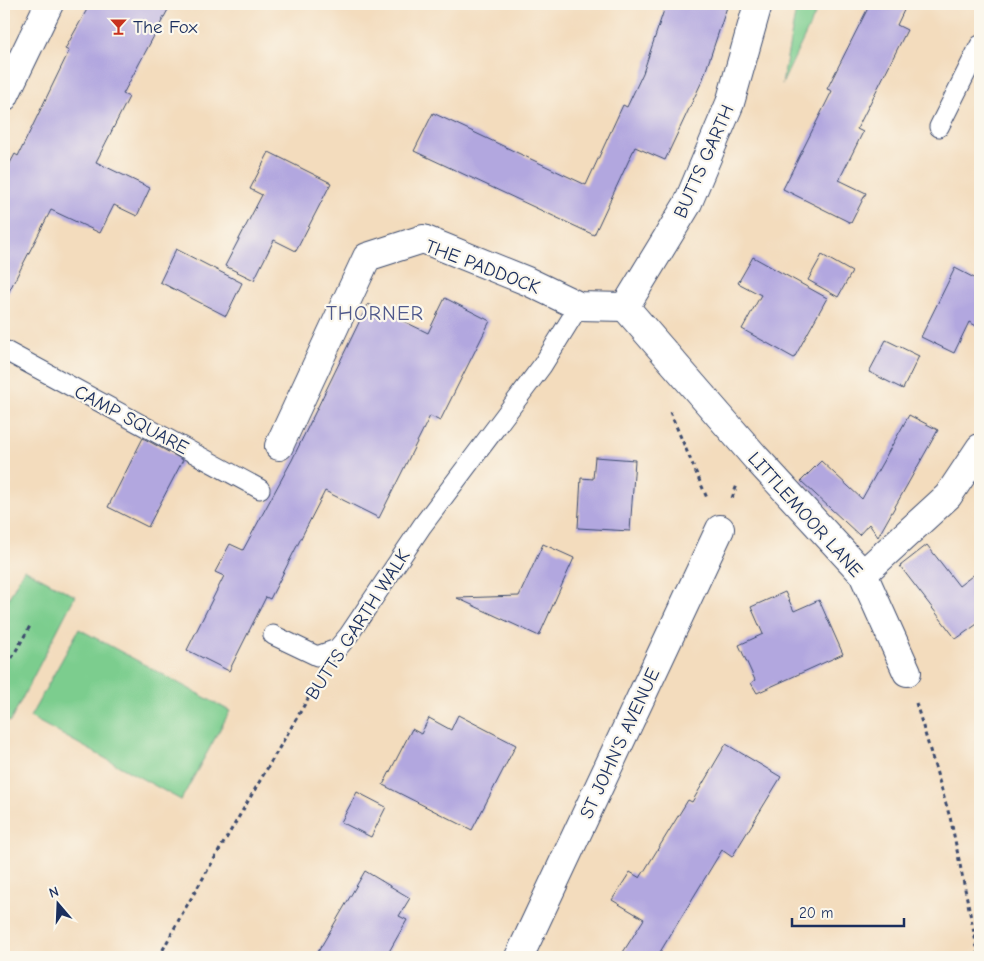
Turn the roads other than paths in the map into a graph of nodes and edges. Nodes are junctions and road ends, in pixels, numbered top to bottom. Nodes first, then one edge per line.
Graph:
1 (49, 4) edge
2 (758, 4) edge
3 (980, 45) edge
4 (4, 97) edge
5 (939, 128) dead end
6 (579, 306) junction
7 (625, 307) junction
8 (4, 350) edge
9 (279, 446) dead end
10 (980, 448) edge
11 (260, 489) dead end
12 (720, 529) road end
13 (863, 574) junction
14 (273, 635) dead end
15 (907, 672) road end
16 (518, 957) edge

1 - 4 street
2 - 7 street, BUTTS GARTH
3 - 5 lane
6 - 7 street, THE PADDOCK
6 - 9 street, THE PADDOCK
6 - 14 lane, BUTTS GARTH WALK
7 - 13 street, LITTLEMOOR LANE
8 - 11 lane, CAMP SQUARE
10 - 13 street
12 - 16 street, ST JOHN'S AVENUE
13 - 15 street, LITTLEMOOR LANE

